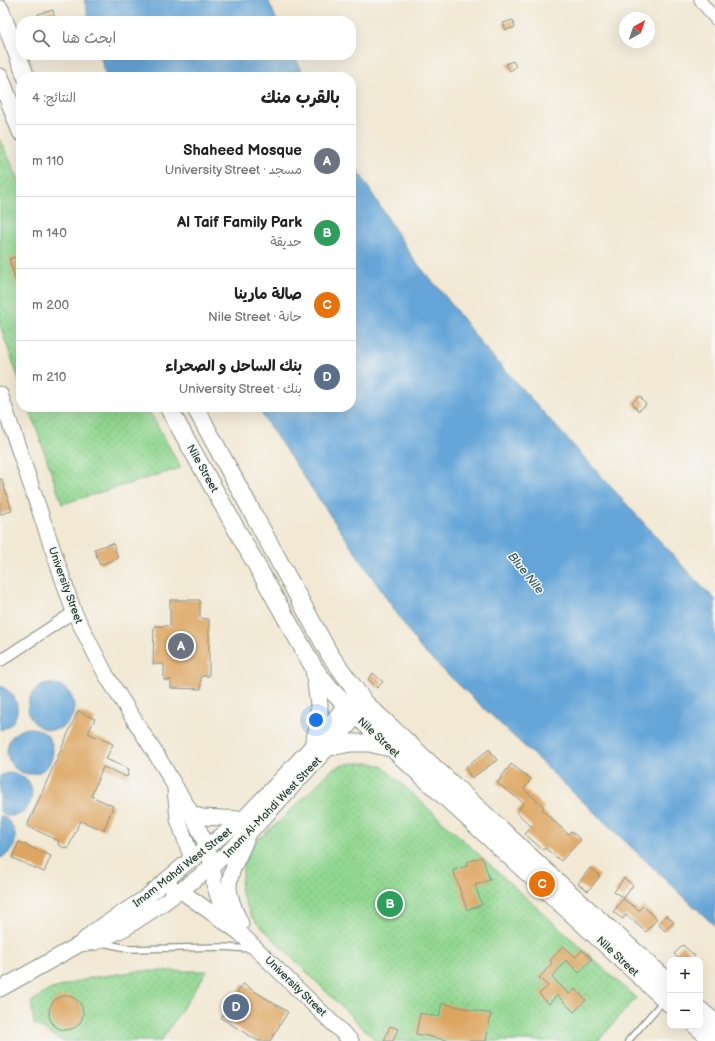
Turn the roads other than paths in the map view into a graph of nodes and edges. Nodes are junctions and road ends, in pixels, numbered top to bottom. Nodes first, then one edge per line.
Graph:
1 (700, 0) edge
2 (0, 9) edge
3 (715, 19) edge
4 (16, 51) edge
5 (20, 60) edge
6 (24, 72) edge
7 (0, 77) edge
8 (16, 119) edge
9 (0, 394) edge
10 (171, 412) edge
11 (198, 412) edge
12 (271, 547) junction
13 (253, 559) junction
14 (74, 612) junction
15 (0, 661) edge
16 (314, 668) junction
17 (356, 704) junction
18 (313, 744) junction
19 (330, 747) junction
20 (391, 748) junction
21 (174, 784) junction
22 (448, 790) junction
23 (192, 814) junction
24 (242, 819) junction
25 (247, 835) junction
26 (207, 847) junction
27 (192, 859) junction
28 (212, 867) junction
29 (161, 885) junction
30 (181, 891) junction
31 (243, 936) junction
32 (97, 942) junction
33 (80, 944) junction
34 (258, 949) junction
35 (0, 990) edge
36 (667, 994) edge
37 (667, 996) edge
38 (703, 1013) edge
39 (715, 1023) edge
40 (700, 1029) edge
41 (351, 1041) edge
42 (628, 1041) edge
43 (714, 1041) edge

1 - 3 street
2 - 4 main road
5 - 6 main road
7 - 8 main road
9 - 14 main road, University Street
10 - 13 main road, Nile Street
11 - 12 main road, Nile Street
12 - 13 main road
12 - 17 main road, Nile Street
13 - 16 main road, Nile Street
14 - 15 street
14 - 21 main road, University Street
16 - 17 main road, Nile Street
16 - 18 main road
17 - 18 main road, Imam Mahdi West Street
17 - 19 main road, Imam Al-Mahdi West Street
17 - 20 main road, Nile Street
17 - 22 main road, Nile Street
18 - 24 main road, Imam Mahdi West Street
19 - 20 main road
19 - 25 main road, Imam Al-Mahdi West Street
20 - 22 main road, Nile Street
21 - 23 main road, University Street
21 - 27 main road, University Street
22 - 36 main road, Nile Street
23 - 24 main road
23 - 26 main road, University Street
24 - 26 main road, Imam Mahdi West Street
25 - 28 main road, Imam Al-Mahdi West Street
25 - 31 main road
26 - 27 main road, Imam Mahdi West Street
26 - 28 main road, University Street
27 - 29 main road, Imam Mahdi West Street
28 - 30 main road, Imam Al-Mahdi West Street
28 - 31 main road, University Street
29 - 30 main road, University Street
29 - 33 main road, Imam Mahdi West Street
30 - 31 main road, University Street
30 - 32 main road, Imam Al-Mahdi West Street
31 - 34 main road, University Street
32 - 33 main road, Imam Al-Mahdi West Street
32 - 34 lane
33 - 35 main road, Imam Al-Mahdi West Street
34 - 41 main road, University Street
37 - 42 lane
38 - 39 main road
40 - 43 main road

